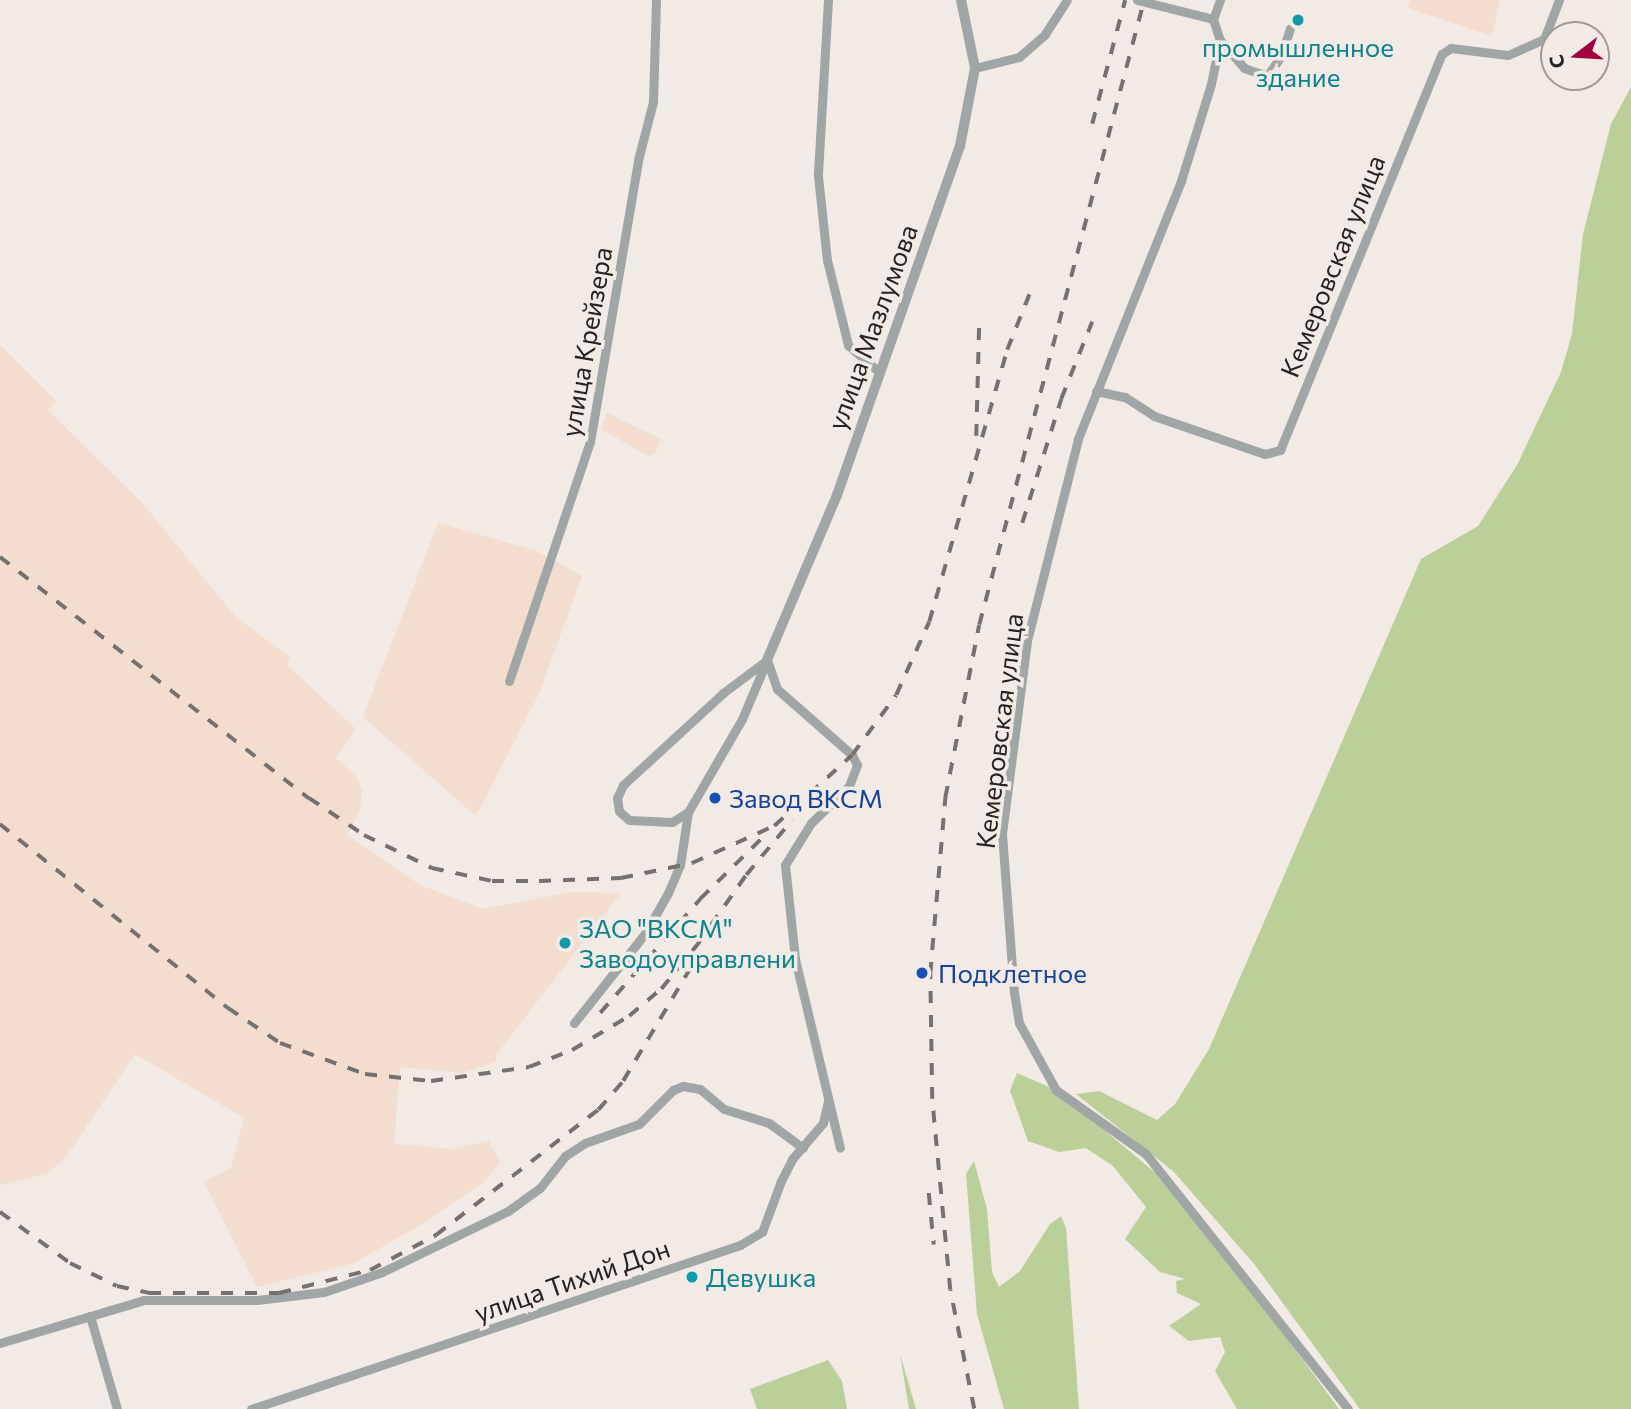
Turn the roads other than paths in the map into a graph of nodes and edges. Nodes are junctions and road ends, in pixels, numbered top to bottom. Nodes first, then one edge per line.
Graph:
1 (656, 0) edge
2 (828, 0) edge
3 (961, 0) edge
4 (1068, 0) edge
5 (1137, 0) edge
6 (1220, 0) edge
7 (1559, 0) edge
8 (1213, 19) junction
9 (1290, 28) dead end
10 (1220, 40) junction
11 (975, 68) junction
12 (879, 372) junction
13 (1096, 391) junction
14 (767, 660) junction
15 (509, 681) dead end
16 (688, 812) junction
17 (574, 1023) dead end
18 (828, 1101) junction
19 (803, 1148) junction
20 (840, 1148) dead end
21 (90, 1316) junction
22 (0, 1343) edge
23 (117, 1409) edge
24 (251, 1409) edge
25 (1348, 1409) edge

1 - 15 street, улица Крейзера
2 - 12 street
3 - 11 street, улица Мазлумова
4 - 11 street
5 - 8 street
6 - 8 street
7 - 13 street, Кемеровская улица
8 - 10 street
9 - 10 street
10 - 13 street, Кемеровская улица
11 - 12 street, улица Мазлумова
12 - 14 street, улица Мазлумова
13 - 25 street, Кемеровская улица
14 - 16 street
14 - 16 street
14 - 18 street
16 - 17 street
18 - 19 street, улица Тихий Дон
18 - 20 street
19 - 21 street
19 - 24 street, улица Тихий Дон
21 - 22 street
21 - 23 street

